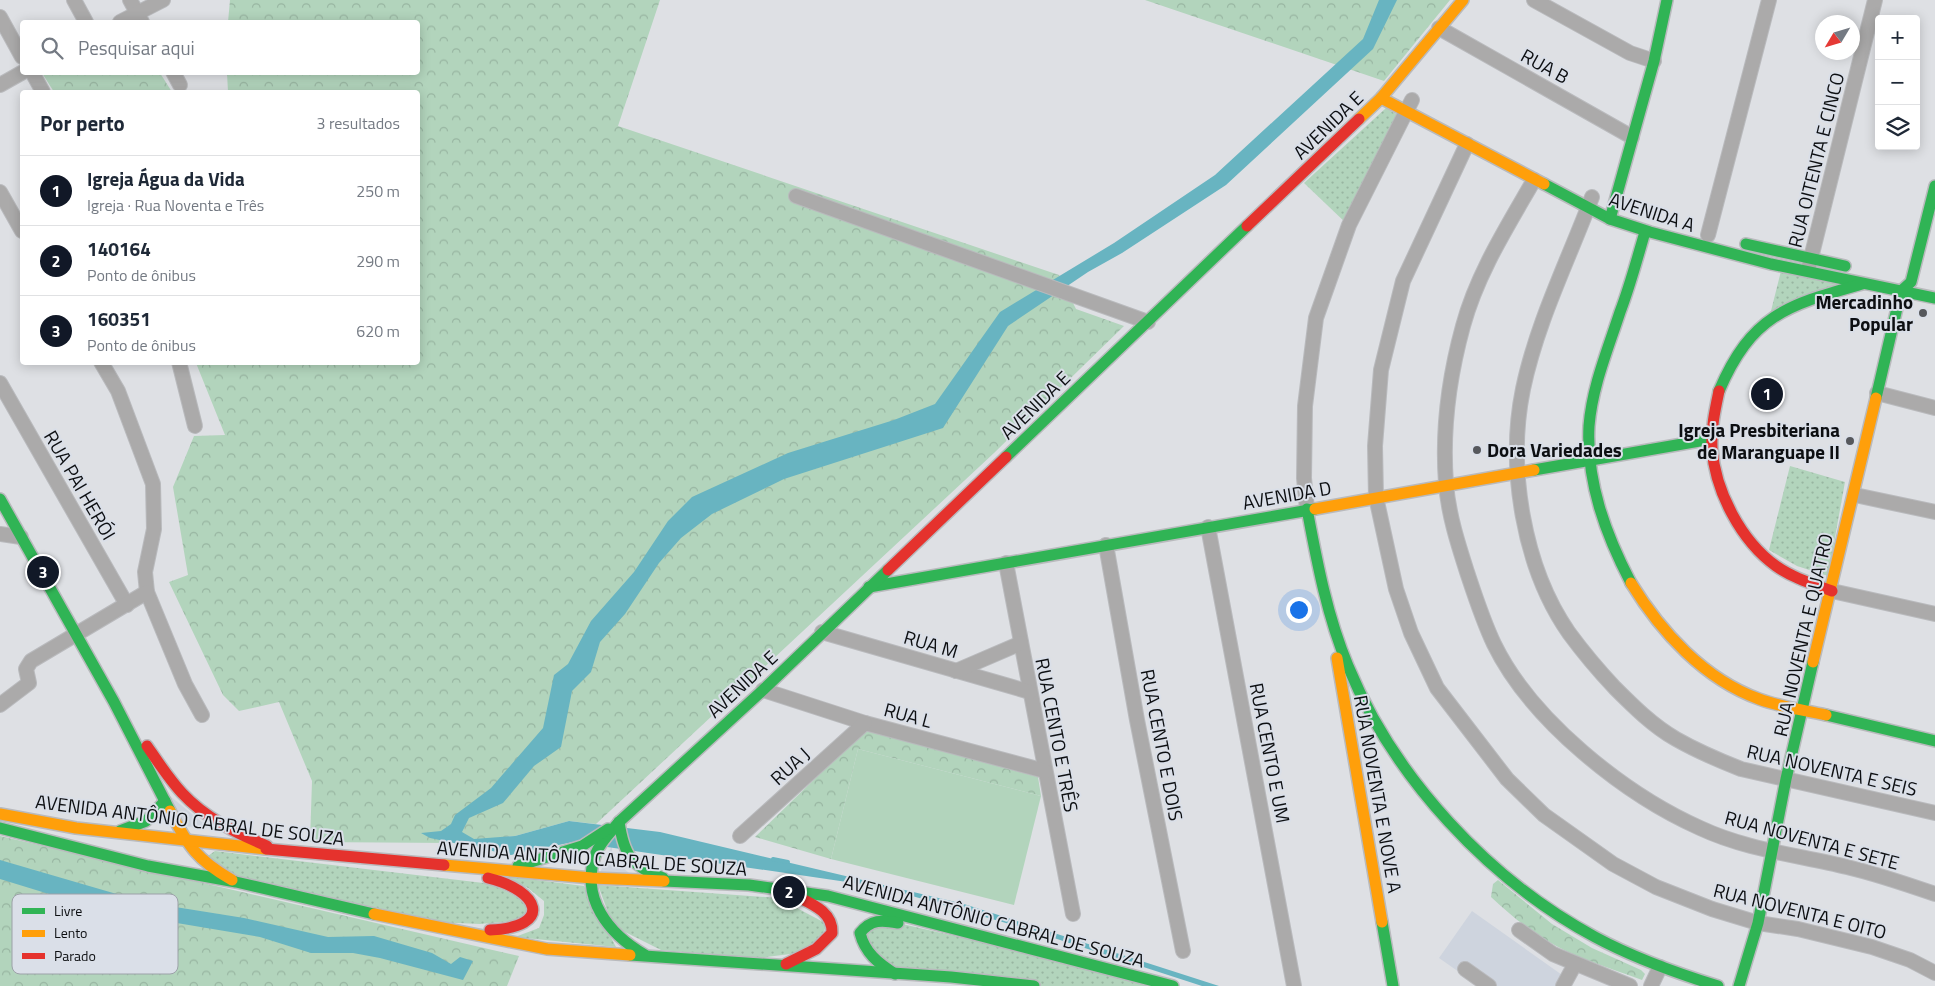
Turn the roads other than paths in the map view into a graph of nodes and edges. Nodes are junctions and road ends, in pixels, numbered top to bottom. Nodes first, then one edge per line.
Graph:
1 (74, 0) edge
2 (130, 0) edge
3 (164, 0) edge
4 (1463, 0) edge
5 (1534, 0) edge
6 (1667, 0) edge
7 (1769, 0) edge
8 (1875, 0) edge
9 (0, 17) edge
10 (140, 18) edge
11 (85, 20) edge
12 (1439, 28) junction
13 (20, 52) edge
14 (1654, 61) junction
15 (20, 74) edge
16 (34, 75) edge
17 (175, 75) edge
18 (0, 85) edge
19 (180, 85) dead end
20 (42, 90) edge
21 (1381, 98) junction
22 (1405, 98) junction
23 (1481, 137) dead end
24 (1632, 137) junction
25 (1467, 144) junction
26 (1534, 180) junction
27 (1935, 186) edge
28 (0, 192) edge
29 (796, 196) dead end
30 (1590, 203) junction
31 (1618, 209) junction
32 (1610, 219) junction
33 (1666, 224) dead end
34 (20, 227) edge
35 (1645, 232) junction
36 (1713, 236) joint
37 (1736, 242) dead end
38 (1809, 265) junction
39 (1855, 268) dead end
40 (1870, 278) junction
41 (1911, 282) junction
42 (1935, 287) edge
43 (1901, 291) junction
44 (1935, 298) edge
45 (1148, 322) junction
46 (103, 365) edge
47 (180, 365) edge
48 (0, 383) edge
49 (1877, 393) junction
50 (1935, 408) edge
51 (195, 426) dead end
52 (1712, 439) junction
53 (1591, 459) junction
54 (1516, 473) junction
55 (1446, 485) junction
56 (1855, 495) junction
57 (1376, 497) junction
58 (0, 499) edge
59 (1307, 509) junction
60 (1935, 512) edge
61 (1208, 527) junction
62 (0, 534) edge
63 (21, 537) junction
64 (1106, 545) junction
65 (1006, 563) junction
66 (868, 587) junction
67 (1832, 591) junction
68 (147, 592) junction
69 (127, 605) junction
70 (1328, 607) junction
71 (1935, 614) edge
72 (822, 632) junction
73 (76, 636) junction
74 (1021, 643) junction
75 (956, 671) junction
76 (763, 690) junction
77 (1030, 692) junction
78 (114, 702) junction
79 (0, 705) edge
80 (1804, 710) junction
81 (202, 715) dead end
82 (865, 722) junction
83 (1935, 741) edge
84 (1045, 771) junction
85 (1786, 779) junction
86 (165, 801) junction
87 (1935, 813) edge
88 (0, 814) edge
89 (619, 822) junction
90 (0, 828) edge
91 (112, 832) junction
92 (740, 836) dead end
93 (185, 840) junction
94 (280, 851) junction
95 (1771, 851) junction
96 (340, 857) junction
97 (504, 870) junction
98 (592, 878) junction
99 (236, 882) junction
100 (676, 882) junction
101 (781, 889) junction
102 (1935, 894) edge
103 (1073, 914) dead end
104 (1758, 923) junction
105 (423, 926) junction
106 (1518, 930) dead end
107 (1183, 951) dead end
108 (647, 955) junction
109 (1058, 955) junction
110 (1575, 964) junction
111 (782, 965) junction
112 (1660, 967) junction
113 (1465, 969) dead end
114 (1935, 973) edge
115 (895, 974) junction
116 (1034, 986) edge
117 (1173, 986) edge
118 (1294, 986) edge
119 (1393, 986) edge
120 (1489, 986) edge
121 (1563, 986) edge
122 (1630, 986) edge
123 (1651, 986) edge
124 (1718, 986) edge
125 (1739, 986) edge

1 - 11 street
2 - 10 street
3 - 10 street
4 - 12 main road, AVENIDA E
5 - 14 street
6 - 14 main road
7 - 36 street
8 - 38 street, RUA OITENTA E CINCO
9 - 13 street
12 - 22 main road, AVENIDA E
12 - 24 street, RUA B
14 - 24 main road
15 - 18 street
16 - 20 street
17 - 19 street
21 - 22 main road, AVENIDA E
21 - 22 main road, AVENIDA A
21 - 45 main road, AVENIDA E
22 - 25 main road, AVENIDA A
22 - 59 street
23 - 30 main road, AVENIDA A
24 - 31 main road
25 - 26 main road, AVENIDA A
25 - 57 street, RUA NOVENTA E OITO
26 - 30 main road, AVENIDA A
26 - 55 street, RUA NOVENTA E SETE
27 - 41 main road
28 - 34 street
29 - 45 street
30 - 31 main road, AVENIDA A
30 - 32 main road, AVENIDA A
30 - 54 street, RUA NOVENTA E SEIS
31 - 32 main road
32 - 35 main road, AVENIDA A
33 - 36 main road, AVENIDA A
35 - 38 main road, AVENIDA A
35 - 53 main road
37 - 38 main road, AVENIDA A
38 - 39 main road, AVENIDA A
38 - 40 main road, AVENIDA A
40 - 41 main road, AVENIDA A
40 - 43 main road, AVENIDA A
40 - 52 main road
41 - 42 main road, AVENIDA A
41 - 43 main road
43 - 44 main road, AVENIDA A
43 - 49 main road, RUA NOVENTA E QUATRO
45 - 66 main road, AVENIDA E
46 - 68 street
47 - 51 street
48 - 69 street, RUA PAI HERÓI
49 - 50 street
49 - 56 main road, RUA NOVENTA E QUATRO
52 - 53 main road, AVENIDA D
52 - 67 main road
53 - 54 main road, AVENIDA D
53 - 80 main road
54 - 55 main road, AVENIDA D
54 - 85 street, RUA NOVENTA E SEIS
55 - 57 main road, AVENIDA D
55 - 95 street, RUA NOVENTA E SETE
56 - 60 street
56 - 67 main road, RUA NOVENTA E QUATRO
57 - 59 main road, AVENIDA D
57 - 104 street, RUA NOVENTA E OITO
58 - 63 main road
59 - 61 main road, AVENIDA D
59 - 70 main road
61 - 64 main road, AVENIDA D
61 - 118 street, RUA CENTO E UM
62 - 63 street
63 - 73 main road
64 - 65 main road, AVENIDA D
64 - 107 street, RUA CENTO E DOIS
65 - 66 main road, AVENIDA D
65 - 74 street, RUA CENTO E TRÊS
66 - 72 main road, AVENIDA E
67 - 71 street
67 - 80 main road, RUA NOVENTA E QUATRO
68 - 69 street
68 - 81 street
69 - 73 street
70 - 112 main road
70 - 119 main road, RUA NOVENTA E NOVE A
72 - 75 street, RUA M
72 - 76 main road, AVENIDA E
73 - 78 main road
73 - 79 street
74 - 75 street
74 - 77 street, RUA CENTO E TRÊS
75 - 77 street, RUA M
76 - 82 street, RUA L
76 - 89 main road, AVENIDA E
77 - 84 street, RUA CENTO E TRÊS
78 - 86 main road
78 - 94 main road
80 - 83 main road
80 - 85 main road, RUA NOVENTA E QUATRO
82 - 84 street, RUA L
82 - 92 street, RUA J
84 - 103 street, RUA CENTO E TRÊS
85 - 87 street, RUA NOVENTA E SEIS
85 - 95 main road, RUA NOVENTA E QUATRO
86 - 91 main road
86 - 93 main road
88 - 91 main road, AVENIDA ANTÔNIO CABRAL DE SOUZA
89 - 97 main road
89 - 98 main road
89 - 100 main road
90 - 99 main road, AVENIDA ANTÔNIO CABRAL DE SOUZA
91 - 93 main road, AVENIDA ANTÔNIO CABRAL DE SOUZA
93 - 94 main road, AVENIDA ANTÔNIO CABRAL DE SOUZA
93 - 99 main road
94 - 96 main road, AVENIDA ANTÔNIO CABRAL DE SOUZA
95 - 102 street, RUA NOVENTA E SETE
95 - 104 main road, RUA NOVENTA E QUATRO
96 - 97 main road, AVENIDA ANTÔNIO CABRAL DE SOUZA
96 - 105 main road
97 - 98 main road, AVENIDA ANTÔNIO CABRAL DE SOUZA
98 - 100 main road, AVENIDA ANTÔNIO CABRAL DE SOUZA
98 - 108 main road
99 - 105 main road, AVENIDA ANTÔNIO CABRAL DE SOUZA
100 - 101 main road, AVENIDA ANTÔNIO CABRAL DE SOUZA
101 - 109 main road, AVENIDA ANTÔNIO CABRAL DE SOUZA
101 - 111 main road
104 - 114 street, RUA NOVENTA E OITO
104 - 125 main road, RUA NOVENTA E QUATRO
105 - 108 main road, AVENIDA ANTÔNIO CABRAL DE SOUZA
106 - 110 street
108 - 111 main road, AVENIDA ANTÔNIO CABRAL DE SOUZA
109 - 115 main road
109 - 117 main road, AVENIDA ANTÔNIO CABRAL DE SOUZA
110 - 121 street
110 - 122 street
111 - 115 main road, AVENIDA ANTÔNIO CABRAL DE SOUZA
112 - 123 street
112 - 124 main road
113 - 120 street
115 - 116 main road, AVENIDA ANTÔNIO CABRAL DE SOUZA

